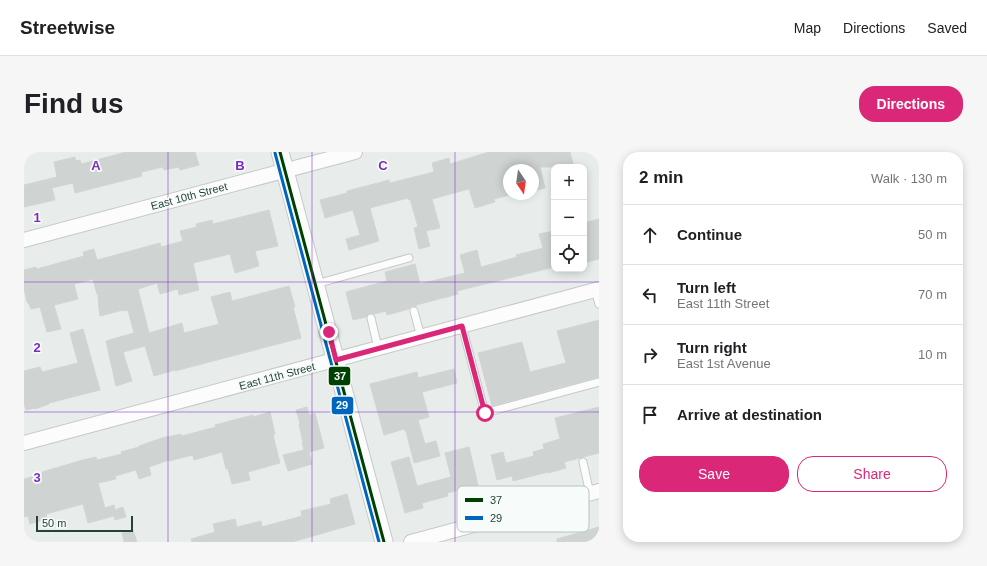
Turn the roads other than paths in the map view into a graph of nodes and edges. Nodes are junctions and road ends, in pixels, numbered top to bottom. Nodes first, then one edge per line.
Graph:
1 (280, 152) edge
2 (355, 152) edge
3 (285, 171) junction
4 (24, 240) edge
5 (409, 258) dead end
6 (315, 284) junction
7 (597, 290) edge
8 (599, 304) edge
9 (414, 311) dead end
10 (371, 318) dead end
11 (462, 326) junction
12 (421, 337) junction
13 (378, 348) junction
14 (336, 360) junction
15 (599, 382) edge
16 (24, 443) edge
17 (583, 462) dead end
18 (594, 492) edge
19 (457, 529) edge
20 (384, 542) edge
21 (410, 542) edge

1 - 3 street
2 - 3 street, East 10th Street
3 - 4 street, East 10th Street
3 - 6 street
5 - 6 lane
6 - 14 street
7 - 8 lane
7 - 11 street, East 11th Street
9 - 12 lane
10 - 13 lane
11 - 12 street, East 11th Street
11 - 15 lane
12 - 13 street, East 11th Street
13 - 14 street, East 11th Street
14 - 16 street, East 11th Street
14 - 20 street
17 - 18 lane
19 - 21 street

